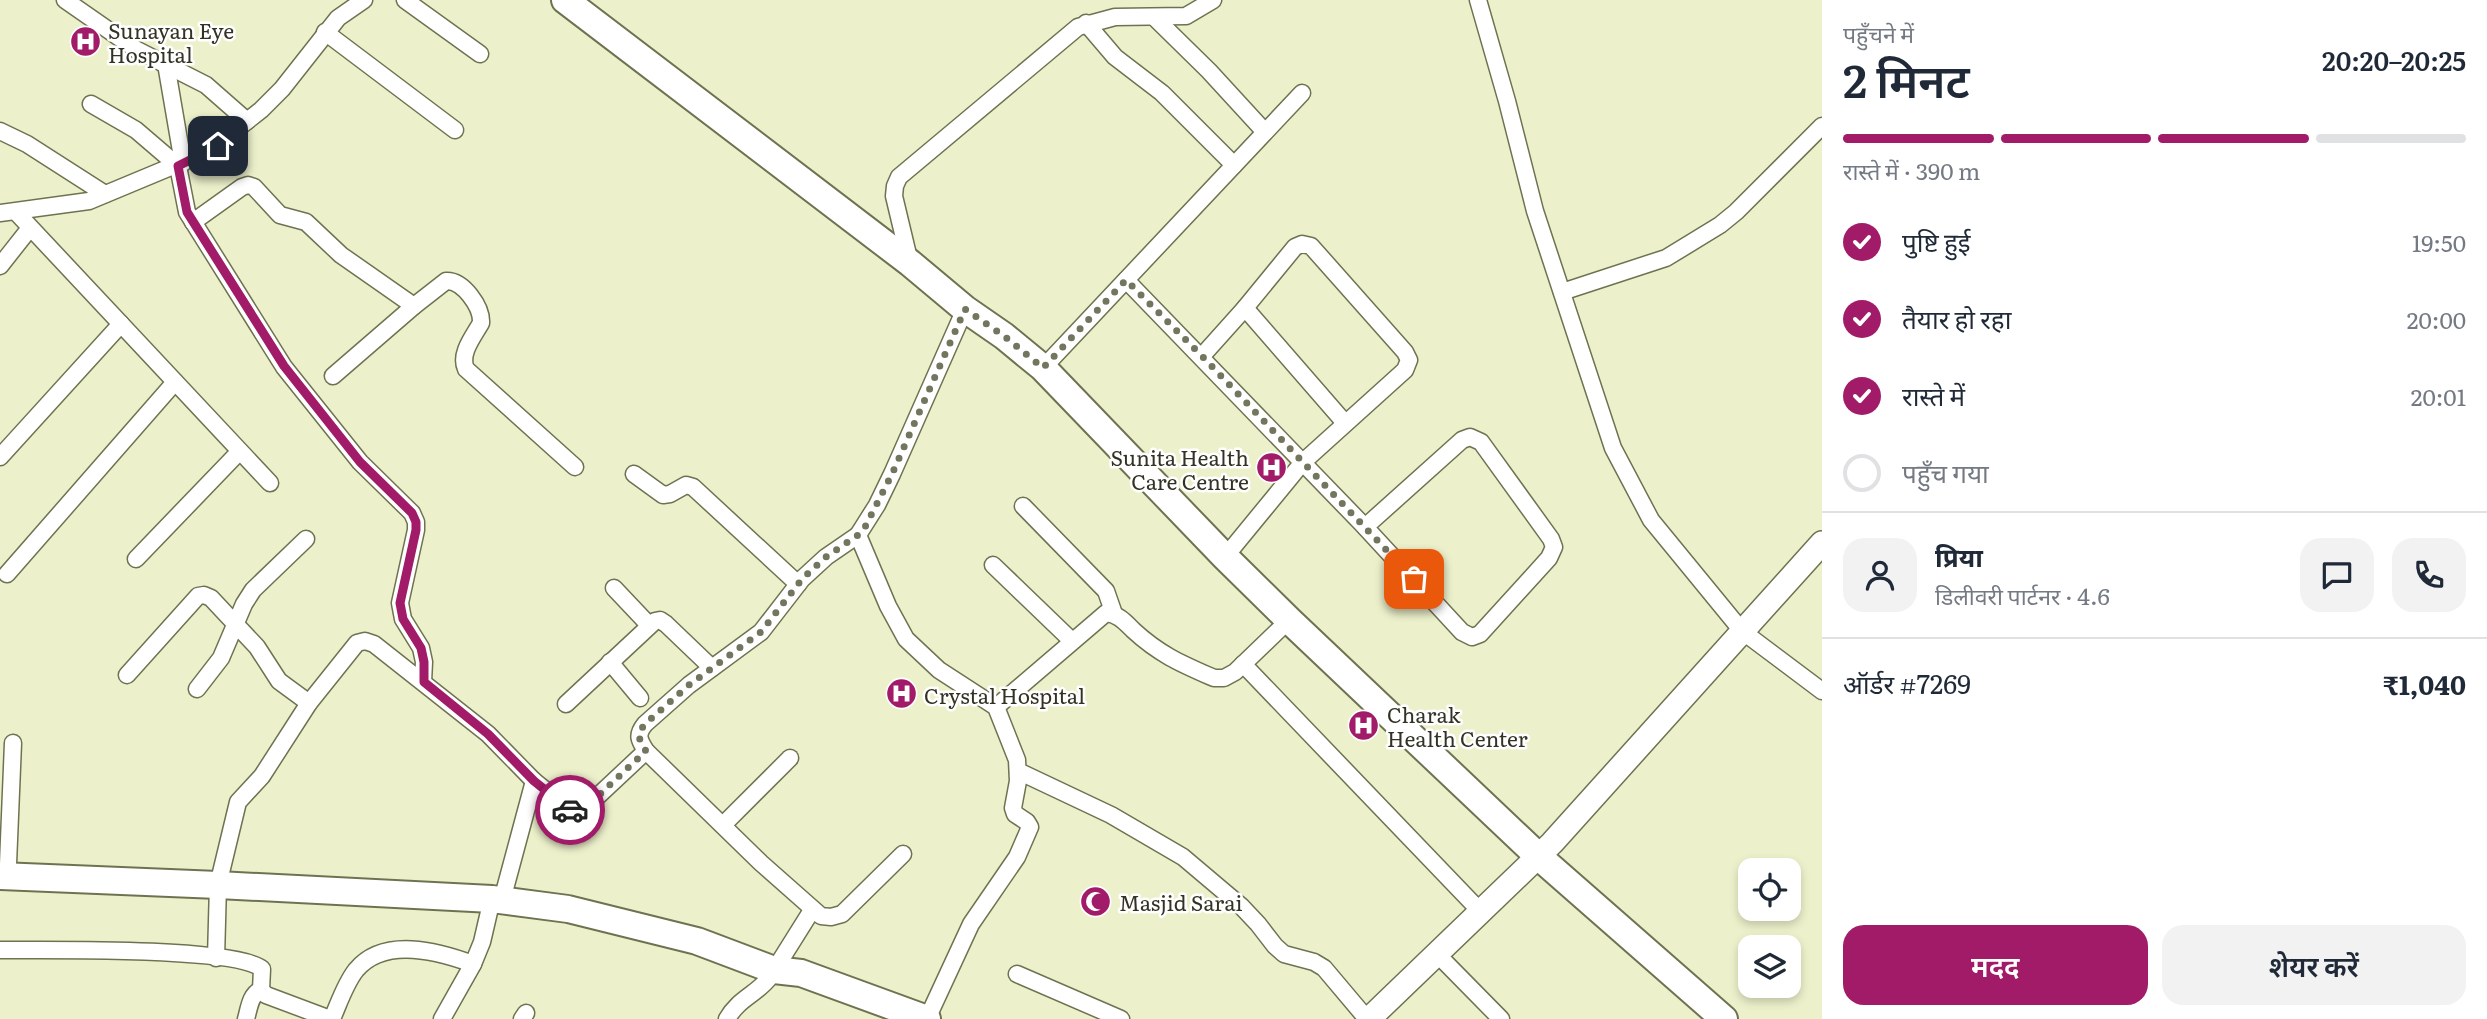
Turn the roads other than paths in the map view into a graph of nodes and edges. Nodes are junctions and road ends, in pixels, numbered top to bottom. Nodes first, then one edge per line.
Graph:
1 (65, 0) edge
2 (364, 0) edge
3 (405, 0) edge
4 (565, 0) edge
5 (1213, 0) edge
6 (1478, 0) edge
7 (1154, 17) junction
8 (1086, 23) junction
9 (325, 32) junction
10 (480, 54) dead end
11 (166, 64) junction
12 (1302, 93) dead end
13 (91, 104) dead end
14 (247, 121) junction
15 (1822, 126) edge
16 (455, 130) dead end
17 (0, 131) edge
18 (1265, 132) junction
19 (180, 164) junction
20 (1234, 165) junction
21 (105, 194) junction
22 (8, 213) edge
23 (193, 222) junction
24 (30, 228) junction
25 (911, 263) junction
26 (0, 266) edge
27 (1126, 280) junction
28 (1562, 292) junction
29 (414, 306) junction
30 (1245, 308) junction
31 (965, 309) junction
32 (121, 324) junction
33 (1202, 356) junction
34 (1043, 368) junction
35 (333, 376) dead end
36 (175, 382) junction
37 (1345, 422) junction
38 (239, 452) junction
39 (0, 457) edge
40 (1303, 462) junction
41 (575, 467) dead end
42 (634, 474) dead end
43 (270, 483) dead end
44 (1023, 506) dead end
45 (1365, 527) junction
46 (858, 535) junction
47 (306, 539) dead end
48 (1822, 543) edge
49 (1225, 557) junction
50 (136, 559) dead end
51 (993, 565) dead end
52 (7, 574) dead end
53 (798, 584) junction
54 (614, 588) dead end
55 (1114, 614) junction
56 (1289, 620) junction
57 (235, 624) junction
58 (649, 625) junction
59 (1742, 631) junction
60 (1072, 641) junction
61 (610, 663) junction
62 (1243, 664) junction
63 (712, 668) junction
64 (127, 676) dead end
65 (424, 682) junction
66 (197, 689) dead end
67 (1822, 691) edge
68 (640, 698) dead end
69 (309, 703) junction
70 (566, 704) dead end
71 (996, 707) junction
72 (13, 743) dead end
73 (646, 751) junction
74 (790, 758) dead end
75 (1018, 771) junction
76 (534, 781) junction
77 (723, 825) junction
78 (903, 854) dead end
79 (1538, 856) junction
80 (3, 868) edge
81 (221, 878) junction
82 (499, 895) junction
83 (812, 910) junction
84 (1480, 911) junction
85 (0, 950) edge
86 (1438, 955) junction
87 (216, 958) junction
88 (473, 964) junction
89 (785, 967) junction
90 (1017, 974) dead end
91 (261, 990) junction
92 (288, 1012) edge
93 (246, 1019) edge
94 (331, 1019) edge
95 (442, 1019) edge
96 (727, 1019) edge
97 (927, 1019) edge
98 (1121, 1019) edge
99 (1368, 1019) edge
100 (1501, 1019) edge
101 (1724, 1019) edge

1 - 11 street
2 - 9 street
3 - 10 street
4 - 25 main road
5 - 7 street
6 - 28 street
7 - 8 street
7 - 18 street
8 - 20 street
8 - 25 street
9 - 14 street
9 - 16 street
11 - 14 street
11 - 19 street
12 - 18 street
13 - 19 street
14 - 19 street
15 - 28 street
17 - 21 street
18 - 20 street
19 - 21 street
19 - 23 street
20 - 27 street
21 - 22 street
22 - 24 street
23 - 29 street
23 - 65 street
24 - 26 street
24 - 32 street
25 - 31 main road
27 - 33 street
27 - 34 street
28 - 59 street
29 - 35 street
29 - 41 street
30 - 33 street
30 - 37 street
30 - 37 street
31 - 34 main road
31 - 46 street
32 - 36 street
32 - 39 street
33 - 40 street
34 - 49 main road
36 - 38 street
36 - 52 street
37 - 40 street
38 - 43 street
38 - 50 street
40 - 45 street
40 - 49 street
42 - 53 street
44 - 55 street
45 - 45 street
46 - 53 street
46 - 71 street
47 - 57 street
48 - 59 street
49 - 56 main road
51 - 60 street
53 - 63 street
54 - 58 street
55 - 60 street
55 - 62 street
56 - 62 street
56 - 79 main road
57 - 64 street
57 - 66 street
57 - 69 street
58 - 61 street
58 - 63 street
59 - 67 street
59 - 79 street
60 - 71 street
61 - 68 street
61 - 70 street
62 - 84 street
63 - 73 street
65 - 69 street
65 - 76 street
69 - 81 street
71 - 75 street
72 - 80 street
73 - 76 street
73 - 77 street
74 - 77 street
75 - 97 street
75 - 99 street
76 - 82 street
77 - 83 street
78 - 83 street
79 - 84 street
79 - 101 main road
80 - 81 main road
81 - 82 main road
81 - 87 street
82 - 88 street
82 - 89 main road
83 - 89 street
84 - 86 street
85 - 87 street
86 - 99 street
86 - 100 street
87 - 91 street
88 - 94 street
88 - 95 street
89 - 96 street
89 - 97 main road
90 - 98 street
91 - 92 street
91 - 93 street
92 - 94 street

